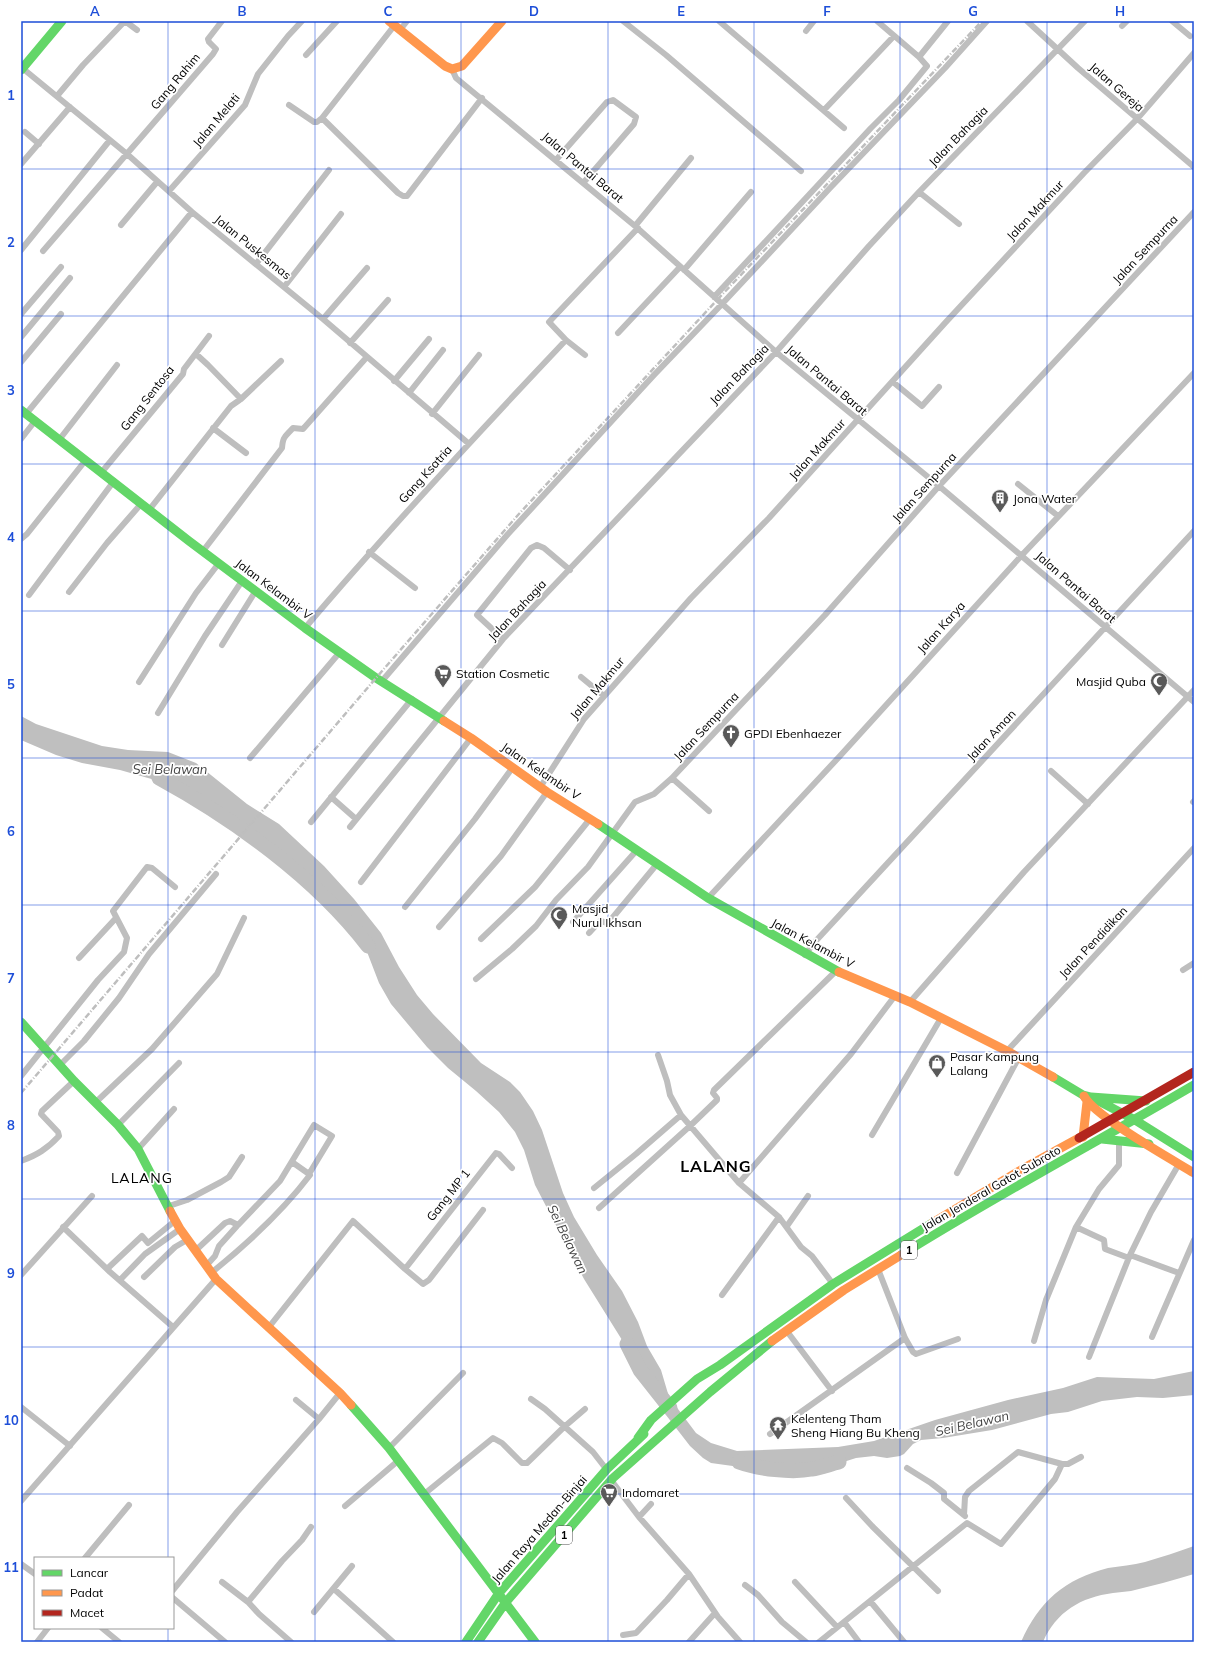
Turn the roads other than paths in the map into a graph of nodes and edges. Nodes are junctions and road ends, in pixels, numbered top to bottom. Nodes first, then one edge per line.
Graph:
1 (62, 21) edge
2 (222, 21) edge
3 (302, 21) edge
4 (337, 21) edge
5 (407, 21) edge
6 (502, 21) edge
7 (624, 21) edge
8 (719, 21) edge
9 (814, 21) edge
10 (877, 21) edge
11 (948, 21) edge
12 (987, 21) edge
13 (1027, 21) edge
14 (1085, 21) edge
15 (1127, 21) edge
16 (1172, 21) edge
17 (394, 26) edge
18 (1122, 26) dead end
19 (137, 30) dead end
20 (806, 31) dead end
21 (894, 36) junction
22 (1190, 36) dead end
23 (1058, 50) junction
24 (1194, 53) edge
25 (306, 55) dead end
26 (919, 57) junction
27 (22, 68) edge
28 (452, 69) junction
29 (57, 96) junction
30 (482, 98) junction
31 (289, 105) dead end
32 (70, 107) junction
33 (824, 110) junction
34 (322, 118) junction
35 (1137, 119) junction
36 (844, 128) dead end
37 (25, 132) dead end
38 (110, 140) junction
39 (39, 144) junction
40 (127, 154) junction
41 (691, 158) dead end
42 (556, 160) junction
43 (21, 164) edge
44 (1194, 167) edge
45 (329, 170) dead end
46 (801, 171) dead end
47 (157, 182) junction
48 (584, 182) junction
49 (169, 191) junction
50 (751, 192) dead end
51 (919, 192) junction
52 (192, 212) junction
53 (1194, 212) edge
54 (342, 214) dead end
55 (959, 224) dead end
56 (121, 225) dead end
57 (636, 227) junction
58 (21, 250) edge
59 (43, 252) dead end
60 (256, 264) junction
61 (61, 267) dead end
62 (367, 268) dead end
63 (682, 268) junction
64 (70, 278) dead end
65 (284, 287) junction
66 (714, 298) junction
67 (388, 300) dead end
68 (722, 304) junction
69 (21, 314) edge
70 (61, 314) dead end
71 (323, 319) junction
72 (618, 333) dead end
73 (209, 336) dead end
74 (21, 337) edge
75 (429, 339) dead end
76 (566, 340) junction
77 (350, 343) junction
78 (443, 350) dead end
79 (776, 352) junction
80 (196, 354) junction
81 (479, 355) dead end
82 (585, 355) dead end
83 (366, 358) junction
84 (281, 361) dead end
85 (21, 362) edge
86 (117, 365) dead end
87 (1194, 373) edge
88 (394, 381) junction
89 (893, 382) junction
90 (939, 387) dead end
91 (409, 393) junction
92 (241, 399) junction
93 (24, 412) edge
94 (432, 414) junction
95 (859, 420) junction
96 (35, 421) junction
97 (213, 428) junction
98 (21, 439) edge
99 (59, 440) junction
100 (468, 443) junction
101 (246, 453) dead end
102 (85, 461) junction
103 (102, 473) junction
104 (114, 482) junction
105 (1018, 484) dead end
106 (939, 486) junction
107 (141, 504) junction
108 (149, 510) junction
109 (1058, 516) junction
110 (1194, 531) edge
111 (21, 539) edge
112 (204, 551) junction
113 (369, 552) junction
114 (1022, 555) junction
115 (219, 563) junction
116 (570, 570) junction
117 (242, 581) junction
118 (415, 588) dead end
119 (69, 592) dead end
120 (255, 592) junction
121 (29, 595) dead end
122 (1105, 627) junction
123 (305, 628) junction
124 (503, 639) junction
125 (222, 645) dead end
126 (340, 652) junction
127 (581, 677) dead end
128 (382, 681) junction
129 (139, 682) dead end
130 (1194, 690) edge
131 (604, 696) junction
132 (1188, 697) junction
133 (412, 699) junction
134 (1194, 702) edge
135 (158, 713) dead end
136 (440, 718) junction
137 (471, 738) junction
138 (250, 758) dead end
139 (513, 767) junction
140 (1051, 771) dead end
141 (672, 778) junction
142 (544, 789) junction
143 (331, 798) junction
144 (1088, 804) junction
145 (709, 811) dead end
146 (590, 818) junction
147 (356, 819) junction
148 (311, 822) dead end
149 (350, 827) dead end
150 (612, 835) junction
151 (1194, 848) edge
152 (637, 850) junction
153 (657, 864) junction
154 (216, 874) dead end
155 (361, 882) dead end
156 (175, 887) dead end
157 (708, 898) junction
158 (405, 907) dead end
159 (116, 918) junction
160 (244, 918) dead end
161 (573, 922) dead end
162 (439, 927) dead end
163 (589, 933) dead end
164 (481, 939) dead end
165 (805, 954) junction
166 (79, 958) dead end
167 (1194, 963) edge
168 (1183, 970) dead end
169 (836, 971) junction
170 (476, 979) dead end
171 (894, 997) junction
172 (910, 1002) junction
173 (941, 1018) junction
174 (21, 1022) edge
175 (44, 1047) junction
176 (1008, 1051) junction
177 (658, 1055) dead end
178 (1019, 1057) junction
179 (180, 1063) dead end
180 (60, 1065) junction
181 (1194, 1072) edge
182 (21, 1076) edge
183 (74, 1081) junction
184 (1194, 1085) edge
185 (1087, 1098) junction
186 (1146, 1101) junction
187 (96, 1102) junction
188 (174, 1109) dead end
189 (1123, 1114) junction
190 (681, 1115) junction
191 (1135, 1120) junction
192 (1111, 1121) junction
193 (118, 1125) junction
194 (690, 1126) junction
195 (1121, 1128) junction
196 (872, 1135) dead end
197 (1083, 1137) junction
198 (1100, 1140) junction
199 (1119, 1140) junction
200 (1149, 1144) junction
201 (138, 1149) junction
202 (242, 1157) dead end
203 (1194, 1157) edge
204 (21, 1161) edge
205 (292, 1162) junction
206 (1179, 1164) junction
207 (512, 1168) dead end
208 (957, 1173) dead end
209 (1194, 1173) edge
210 (309, 1174) junction
211 (739, 1183) junction
212 (594, 1188) dead end
213 (92, 1196) dead end
214 (808, 1196) dead end
215 (169, 1206) junction
216 (599, 1208) dead end
217 (483, 1210) dead end
218 (779, 1217) junction
219 (178, 1224) junction
220 (238, 1226) junction
221 (787, 1226) junction
222 (63, 1227) junction
223 (1076, 1227) junction
224 (187, 1240) junction
225 (1194, 1240) edge
226 (150, 1245) junction
227 (195, 1251) junction
228 (1129, 1257) junction
229 (878, 1268) junction
230 (107, 1270) junction
231 (405, 1270) junction
232 (211, 1272) junction
233 (1179, 1273) junction
234 (21, 1275) edge
235 (144, 1277) dead end
236 (120, 1280) junction
237 (833, 1284) junction
238 (722, 1295) dead end
239 (173, 1327) junction
240 (269, 1327) junction
241 (786, 1330) junction
242 (1152, 1337) dead end
243 (905, 1338) junction
244 (958, 1339) dead end
245 (1034, 1341) dead end
246 (1089, 1357) dead end
247 (463, 1373) dead end
248 (700, 1382) joint
249 (832, 1391) junction
250 (710, 1392) joint
251 (340, 1393) junction
252 (531, 1399) dead end
253 (296, 1400) dead end
254 (21, 1407) edge
255 (585, 1409) dead end
256 (320, 1419) junction
257 (564, 1427) junction
258 (770, 1434) dead end
259 (70, 1446) junction
260 (389, 1448) junction
261 (1081, 1457) dead end
262 (399, 1460) junction
263 (1062, 1464) junction
264 (907, 1468) dead end
265 (607, 1469) junction
266 (612, 1479) junction
267 (422, 1495) junction
268 (846, 1498) dead end
269 (21, 1501) edge
270 (651, 1504) dead end
271 (129, 1505) dead end
272 (345, 1506) dead end
273 (964, 1515) junction
274 (640, 1517) junction
275 (967, 1523) junction
276 (311, 1527) dead end
277 (86, 1557) edge
278 (21, 1564) edge
279 (352, 1566) dead end
280 (913, 1567) junction
281 (34, 1573) edge
282 (689, 1574) junction
283 (222, 1582) dead end
284 (795, 1582) dead end
285 (745, 1585) dead end
286 (174, 1589) edge
287 (334, 1589) junction
288 (938, 1591) dead end
289 (499, 1593) junction
290 (174, 1599) edge
291 (870, 1601) junction
292 (248, 1602) junction
293 (506, 1602) junction
294 (314, 1612) dead end
295 (715, 1613) junction
296 (844, 1622) junction
297 (838, 1627) junction
298 (47, 1629) edge
299 (103, 1629) edge
300 (623, 1635) dead end
301 (289, 1641) edge
302 (37, 1642) edge
303 (119, 1642) edge
304 (225, 1642) edge
305 (393, 1642) edge
306 (466, 1642) edge
307 (478, 1642) edge
308 (535, 1642) edge
309 (689, 1642) edge
310 (740, 1642) edge
311 (806, 1642) edge
312 (820, 1642) edge
313 (859, 1642) edge
314 (904, 1642) edge

1 - 27 main road
2 - 40 street, Gang Rahim
3 - 49 street, Jalan Melati
4 - 25 street
5 - 17 street
6 - 28 main road
7 - 46 street
8 - 33 street
9 - 20 street
10 - 21 street
11 - 26 street
12 - 68 street
13 - 23 street, Jalan Gereja
14 - 23 street, Jalan Bahagia
15 - 18 street
16 - 22 street
17 - 28 main road
17 - 34 street
19 - 29 street
21 - 26 street
21 - 33 street
23 - 35 street, Jalan Gereja
23 - 51 street, Jalan Bahagia
24 - 35 street, Jalan Makmur
26 - 66 street
27 - 29 street, Jalan Puskesmas
28 - 30 street, Jalan Pantai Barat
29 - 32 street, Jalan Puskesmas
30 - 34 street
30 - 42 street, Jalan Pantai Barat
31 - 34 street
32 - 38 street, Jalan Puskesmas
32 - 39 street
33 - 36 street
35 - 44 street, Jalan Gereja
35 - 89 street, Jalan Makmur
37 - 39 street
38 - 40 street, Jalan Puskesmas
38 - 58 street
39 - 43 street
40 - 47 street, Jalan Puskesmas
40 - 59 street
41 - 57 street
42 - 48 street, Jalan Pantai Barat
42 - 48 street
45 - 60 street
47 - 49 street, Jalan Puskesmas
47 - 56 street
48 - 57 street, Jalan Pantai Barat
49 - 52 street, Jalan Puskesmas
50 - 63 street
51 - 55 street
51 - 79 street, Jalan Bahagia
52 - 60 street, Jalan Puskesmas
52 - 93 street
53 - 106 street, Jalan Sempurna
54 - 65 street
57 - 63 street, Jalan Pantai Barat
57 - 76 street
60 - 65 street, Jalan Puskesmas
61 - 69 street
62 - 71 street
63 - 66 street, Jalan Pantai Barat
63 - 72 street
64 - 74 street
65 - 71 street, Jalan Puskesmas
66 - 68 street, Jalan Pantai Barat
67 - 77 street
68 - 79 street, Jalan Pantai Barat
68 - 128 street
70 - 85 street
71 - 77 street, Jalan Puskesmas
73 - 80 street, Gang Sentosa
75 - 88 street
76 - 82 street
76 - 100 street, Gang Ksatria
77 - 83 street, Jalan Puskesmas
78 - 91 street
79 - 95 street, Jalan Pantai Barat
79 - 116 street, Jalan Bahagia
80 - 92 street
80 - 103 street, Gang Sentosa
81 - 94 street
83 - 88 street, Jalan Puskesmas
83 - 112 street
84 - 92 street
86 - 99 street
87 - 109 street, Jalan Karya
88 - 91 street, Jalan Puskesmas
89 - 90 street
89 - 95 street, Jalan Makmur
91 - 94 street, Jalan Puskesmas
92 - 97 street
93 - 96 main road, Jalan Kelambir V
94 - 100 street, Jalan Puskesmas
95 - 106 street, Jalan Pantai Barat
95 - 131 street, Jalan Makmur
96 - 98 street
96 - 99 main road, Jalan Kelambir V
97 - 101 street
97 - 108 street
99 - 102 main road, Jalan Kelambir V
100 - 113 street, Gang Ksatria
102 - 103 main road, Jalan Kelambir V
102 - 111 street
103 - 104 main road, Jalan Kelambir V
104 - 107 main road, Jalan Kelambir V
104 - 121 street
105 - 109 street
106 - 114 street, Jalan Pantai Barat
106 - 141 street, Jalan Sempurna
107 - 108 main road, Jalan Kelambir V
107 - 119 street
108 - 112 main road, Jalan Kelambir V
109 - 114 street, Jalan Karya
110 - 122 street, Jalan Aman
112 - 115 main road, Jalan Kelambir V
113 - 118 street
113 - 123 street, Gang Ksatria
114 - 122 street, Jalan Pantai Barat
114 - 157 street, Jalan Karya
115 - 117 main road, Jalan Kelambir V
115 - 129 street
116 - 124 street, Jalan Bahagia
116 - 124 street
117 - 120 main road, Jalan Kelambir V
117 - 135 street
120 - 123 main road, Jalan Kelambir V
120 - 125 street
122 - 132 street, Jalan Pantai Barat
122 - 165 street, Jalan Aman
123 - 126 main road, Jalan Kelambir V
124 - 136 street, Jalan Bahagia
126 - 128 main road, Jalan Kelambir V
126 - 138 street
127 - 131 street
128 - 133 main road, Jalan Kelambir V
130 - 132 street
131 - 142 street, Jalan Makmur
132 - 134 street, Jalan Pantai Barat
132 - 144 street
133 - 136 main road, Jalan Kelambir V
133 - 143 street
136 - 137 main road, Jalan Kelambir V
136 - 147 street, Jalan Bahagia
137 - 139 main road, Jalan Kelambir V
137 - 155 street
139 - 142 main road, Jalan Kelambir V
139 - 158 street
140 - 144 street
141 - 145 street, Jalan Sempurna
141 - 150 street, Jalan Sempurna
142 - 146 main road, Jalan Kelambir V
142 - 162 street, Jalan Makmur
143 - 147 street
143 - 148 street
144 - 172 street
146 - 150 main road, Jalan Kelambir V
146 - 164 street
147 - 149 street, Jalan Bahagia
150 - 152 main road, Jalan Kelambir V
150 - 170 street, Jalan Sempurna
151 - 176 street, Jalan Pendidikan
152 - 153 main road, Jalan Kelambir V
152 - 161 street
153 - 157 main road, Jalan Kelambir V
153 - 163 street
154 - 180 street
156 - 159 street
157 - 165 main road, Jalan Kelambir V
159 - 166 street
159 - 175 street
160 - 187 street
165 - 169 main road, Jalan Kelambir V
167 - 168 street
169 - 171 main road, Jalan Kelambir V
169 - 194 street
171 - 172 main road, Jalan Kelambir V
171 - 211 street
172 - 173 main road, Jalan Kelambir V
173 - 176 main road, Jalan Kelambir V
173 - 196 street
174 - 175 main road
175 - 180 main road
175 - 182 street
176 - 178 main road, Jalan Kelambir V
177 - 190 street
178 - 185 main road, Jalan Kelambir V
178 - 208 street
179 - 193 street
180 - 183 main road
181 - 186 main road, Jalan Jenderal Gatot Subroto / 1
183 - 187 main road
183 - 204 street
184 - 191 main road, Jalan Jenderal Gatot Subroto / 1
185 - 186 main road
185 - 189 main road, Jalan Kelambir V
185 - 192 main road, Jalan Kelambir V
185 - 197 main road
186 - 189 main road, Jalan Jenderal Gatot Subroto / 1
187 - 193 main road
188 - 201 street
189 - 191 main road, Jalan Kelambir V
189 - 192 main road, Jalan Jenderal Gatot Subroto / 1
190 - 194 street
190 - 212 street
191 - 195 main road, Jalan Jenderal Gatot Subroto / 1
191 - 203 main road, Jalan Kelambir V
192 - 195 main road, Jalan Kelambir V
192 - 197 main road, Jalan Jenderal Gatot Subroto / 1
193 - 201 main road
194 - 211 street
194 - 216 street
195 - 198 main road, Jalan Jenderal Gatot Subroto / 1
195 - 200 main road, Jalan Kelambir V
197 - 237 main road, Jalan Jenderal Gatot Subroto / 1
198 - 199 main road
198 - 229 main road, Jalan Jenderal Gatot Subroto / 1
199 - 200 main road
199 - 223 street
200 - 206 main road, Jalan Kelambir V
201 - 215 main road
202 - 215 street
205 - 210 street
205 - 210 street
205 - 220 street
206 - 209 main road, Jalan Kelambir V
206 - 228 street
207 - 231 street, Gang MP 1
210 - 232 street
211 - 218 street
213 - 222 street
214 - 221 street
215 - 219 main road
217 - 231 street
218 - 221 street
218 - 238 street
219 - 224 main road
219 - 226 street
220 - 227 street
220 - 232 street
221 - 237 street
222 - 230 street
222 - 234 street
223 - 228 street
223 - 245 street
224 - 227 main road
224 - 235 street
225 - 233 street
226 - 230 street
226 - 236 street
227 - 232 main road
228 - 233 street
228 - 246 street
229 - 241 main road, Jalan Jenderal Gatot Subroto / 1
229 - 243 street
230 - 236 street
231 - 240 street
232 - 239 street
232 - 240 main road
233 - 242 street
236 - 239 street
237 - 248 main road, Jalan Jenderal Gatot Subroto / 1
239 - 259 street
240 - 251 main road
241 - 249 street
241 - 250 main road, Jalan Jenderal Gatot Subroto / 1
243 - 244 street
243 - 249 street
247 - 260 street
248 - 265 main road, Jalan Raya Medan-Binjai / 1
249 - 258 street
250 - 266 main road, Jalan Raya Medan-Binjai / 1
251 - 256 street
251 - 260 main road
252 - 257 street
253 - 256 street
254 - 259 street
255 - 257 street
256 - 286 street
257 - 265 street
257 - 267 street
259 - 269 street
260 - 262 main road
261 - 263 street
262 - 267 main road
262 - 272 street
263 - 273 street
263 - 275 street
264 - 273 street
265 - 266 street
265 - 289 main road, Jalan Raya Medan-Binjai / 1
266 - 274 street
266 - 293 main road, Jalan Raya Medan-Binjai / 1
267 - 289 main road
268 - 280 street
270 - 274 street
271 - 277 street
273 - 275 street
274 - 282 street
275 - 280 street
276 - 292 street
278 - 281 street
279 - 287 street
280 - 288 street
280 - 291 street
282 - 295 street
282 - 300 street
283 - 292 street
284 - 297 street
285 - 311 street
287 - 294 street
287 - 305 street
289 - 293 main road
289 - 306 main road, Jalan Raya Medan-Binjai / 1
290 - 304 street
291 - 296 street
291 - 314 street
292 - 301 street
293 - 307 main road, Jalan Raya Medan-Binjai / 1
293 - 308 main road
295 - 309 street
295 - 310 street
296 - 297 street
296 - 313 street
297 - 312 street
298 - 302 street
299 - 303 street

